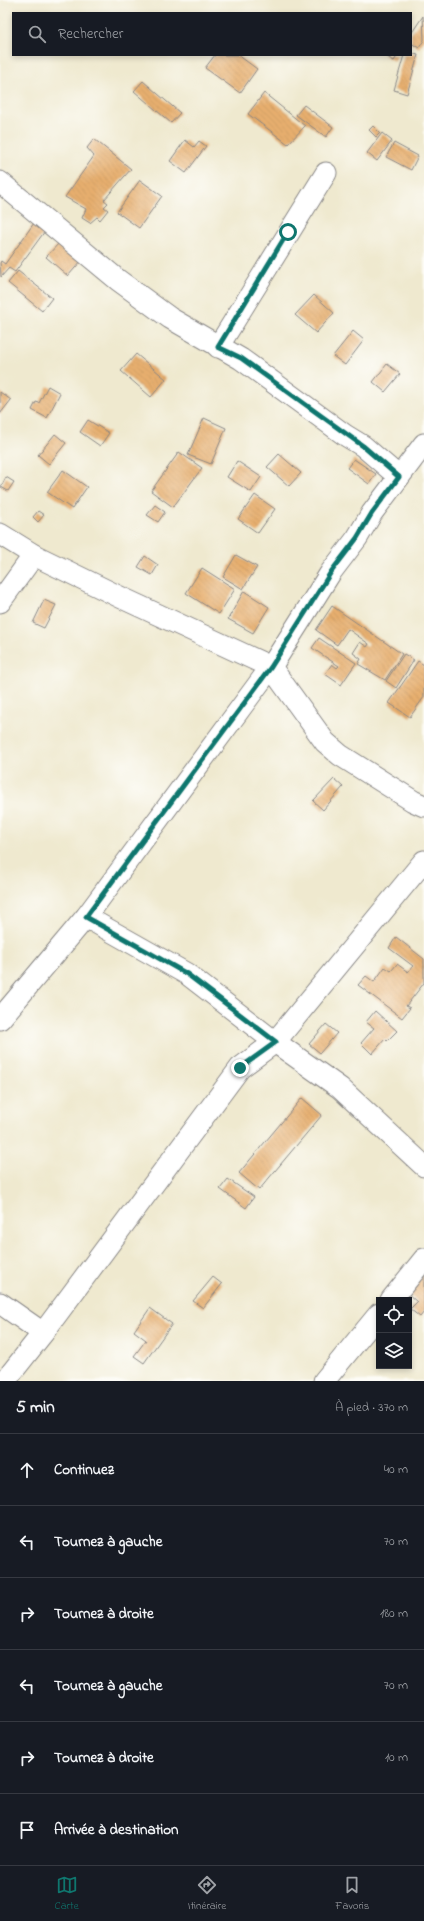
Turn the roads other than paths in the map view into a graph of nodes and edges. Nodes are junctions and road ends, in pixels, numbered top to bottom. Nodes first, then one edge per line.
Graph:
1 (326, 173) dead end
2 (0, 182) edge
3 (218, 347) junction
4 (424, 444) edge
5 (399, 477) junction
6 (0, 534) edge
7 (34, 555) junction
8 (0, 602) edge
9 (271, 667) junction
10 (424, 806) edge
11 (424, 861) edge
12 (86, 917) junction
13 (0, 1019) edge
14 (276, 1042) junction
15 (424, 1166) edge
16 (424, 1259) edge
17 (393, 1297) edge
18 (0, 1303) edge
19 (376, 1318) edge
20 (43, 1333) junction
21 (5, 1381) edge
22 (324, 1381) edge

1 - 3 street
2 - 3 street
3 - 5 street
4 - 5 street
5 - 9 street
6 - 7 street
7 - 8 street
7 - 9 street
9 - 10 street
9 - 12 street
11 - 14 street
12 - 13 street
12 - 14 street
14 - 15 street
14 - 20 street
16 - 17 street
18 - 20 street
19 - 22 street
20 - 21 street

